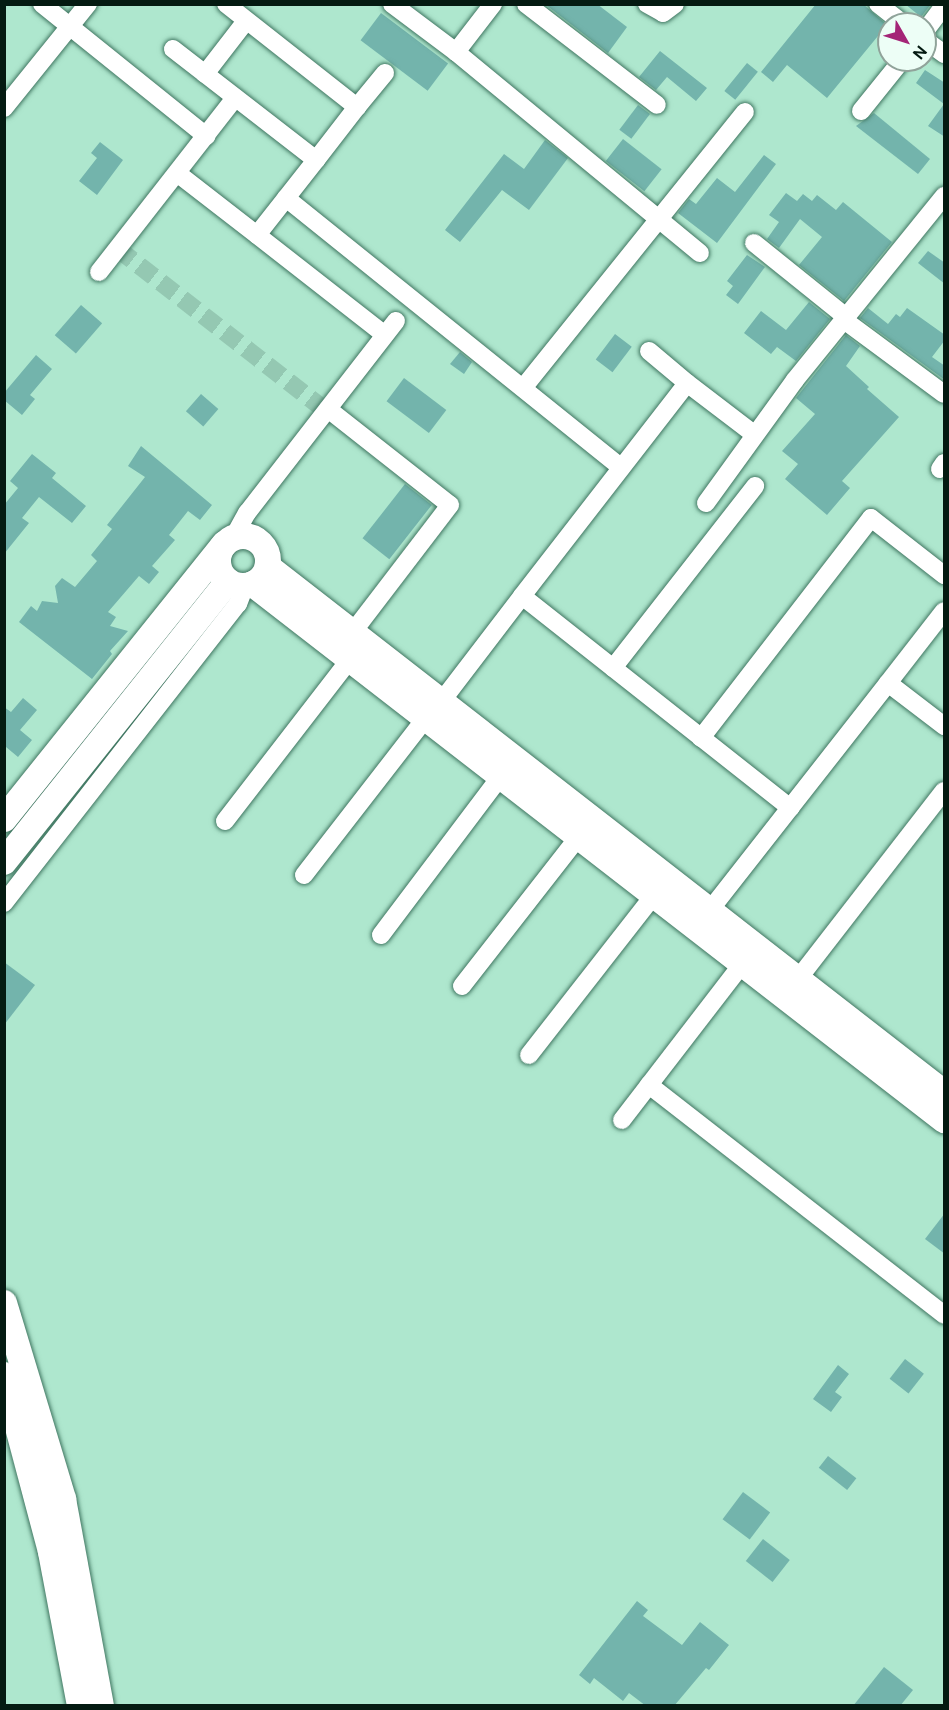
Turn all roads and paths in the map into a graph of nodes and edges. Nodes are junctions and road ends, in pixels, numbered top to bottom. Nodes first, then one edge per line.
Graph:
1 (42, 4) edge
2 (88, 4) edge
3 (226, 4) edge
4 (392, 4) edge
5 (493, 4) edge
6 (526, 4) edge
7 (647, 4) edge
8 (675, 4) edge
9 (246, 21) junction
10 (70, 27) junction
11 (173, 49) dead end
12 (456, 52) junction
13 (892, 72) edge
14 (385, 73) dead end
15 (205, 74) junction
16 (235, 98) junction
17 (657, 105) dead end
18 (357, 107) junction
19 (4, 108) edge
20 (861, 111) dead end
21 (745, 112) dead end
22 (206, 136) junction
23 (316, 160) junction
24 (177, 173) junction
25 (945, 196) edge
26 (286, 198) junction
27 (658, 221) junction
28 (257, 235) junction
29 (754, 243) dead end
30 (699, 253) dead end
31 (99, 272) dead end
32 (845, 319) junction
33 (649, 351) dead end
34 (687, 382) junction
35 (523, 388) junction
36 (945, 394) edge
37 (328, 409) junction
38 (751, 432) dead end
39 (621, 467) junction
40 (755, 486) dead end
41 (706, 503) dead end
42 (228, 541) junction
43 (945, 575) edge
44 (248, 579) junction
45 (522, 596) junction
46 (945, 611) edge
47 (352, 633) junction
48 (350, 659) junction
49 (613, 668) junction
50 (888, 682) junction
51 (433, 710) junction
52 (945, 726) edge
53 (701, 738) junction
54 (501, 776) junction
55 (945, 791) edge
56 (790, 808) junction
57 (4, 819) edge
58 (225, 821) dead end
59 (579, 836) junction
60 (4, 862) edge
61 (304, 875) dead end
62 (654, 895) junction
63 (4, 903) edge
64 (710, 910) junction
65 (381, 935) dead end
66 (742, 963) junction
67 (798, 979) junction
68 (462, 986) dead end
69 (529, 1054) dead end
70 (649, 1085) junction
71 (945, 1093) edge
72 (622, 1120) dead end
73 (945, 1120) edge
74 (4, 1303) edge
75 (945, 1315) edge
76 (4, 1375) edge
77 (62, 1549) junction
78 (80, 1706) edge
79 (101, 1706) edge

1 - 10 street
2 - 10 street
3 - 9 street
4 - 12 street
5 - 12 street
6 - 17 street
7 - 8 street
9 - 15 street
9 - 18 street
10 - 19 street
10 - 22 street
11 - 15 street
12 - 27 street
13 - 20 street
14 - 18 street
15 - 16 street
16 - 22 street
16 - 23 street
18 - 23 street
21 - 27 street
22 - 24 street
23 - 26 street
24 - 28 street
24 - 31 street
25 - 32 street
26 - 28 street
26 - 35 street
27 - 30 street
27 - 35 street
28 - 37 street
29 - 32 street
32 - 36 street
32 - 41 street
33 - 34 street
34 - 38 street
34 - 39 street
35 - 39 street
37 - 42 street
37 - 47 street
39 - 45 street
40 - 49 street
42 - 44 street
42 - 44 street
42 - 57 street
43 - 53 street
44 - 47 street
44 - 48 street
44 - 60 street
44 - 63 street
45 - 49 street
45 - 51 street
46 - 50 street
47 - 51 street
48 - 51 street
48 - 58 street
49 - 53 street
50 - 52 street
50 - 56 street
51 - 54 street
51 - 61 street
51 - 64 street
53 - 56 street
54 - 59 street
54 - 65 street
55 - 67 street
56 - 64 street
59 - 62 street
59 - 68 street
62 - 66 street
62 - 69 street
64 - 67 street
66 - 70 street
66 - 73 street
67 - 71 street
70 - 72 street
70 - 75 street
74 - 77 street
76 - 77 street
77 - 78 street
77 - 79 street

